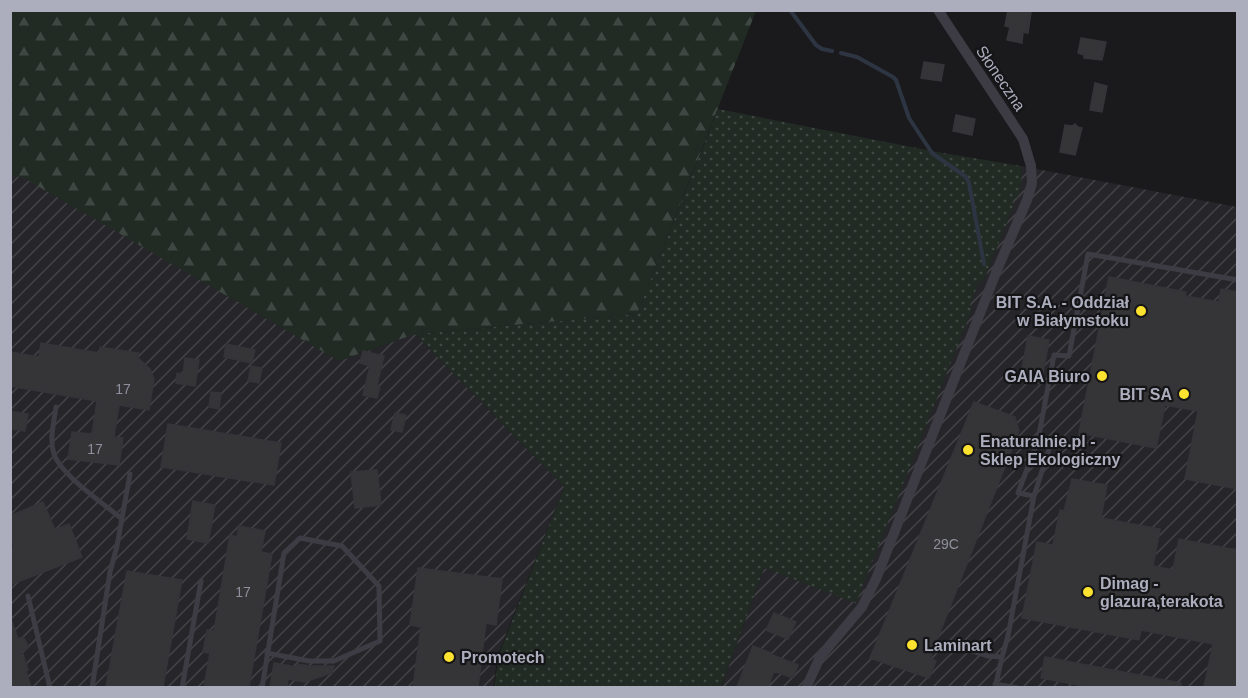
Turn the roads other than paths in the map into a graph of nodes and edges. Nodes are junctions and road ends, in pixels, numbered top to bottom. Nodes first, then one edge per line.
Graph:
1 (938, 10) edge
2 (1238, 280) edge
3 (56, 407) dead end
4 (1050, 446) dead end
5 (130, 474) dead end
6 (1034, 496) junction
7 (122, 519) junction
8 (201, 581) dead end
9 (28, 596) dead end
10 (954, 645) dead end
11 (267, 653) junction
12 (1002, 657) junction
13 (995, 686) edge
14 (50, 687) edge
15 (92, 687) edge
16 (182, 687) edge
17 (262, 687) edge
18 (806, 687) edge
19 (1018, 687) edge

1 - 18 street, Słoneczna
2 - 6 lane
3 - 7 lane
4 - 6 lane
5 - 7 lane
6 - 12 lane
7 - 15 lane
8 - 16 lane
9 - 14 lane
10 - 12 lane
11 - 11 lane
11 - 17 lane
12 - 13 lane
13 - 19 lane

